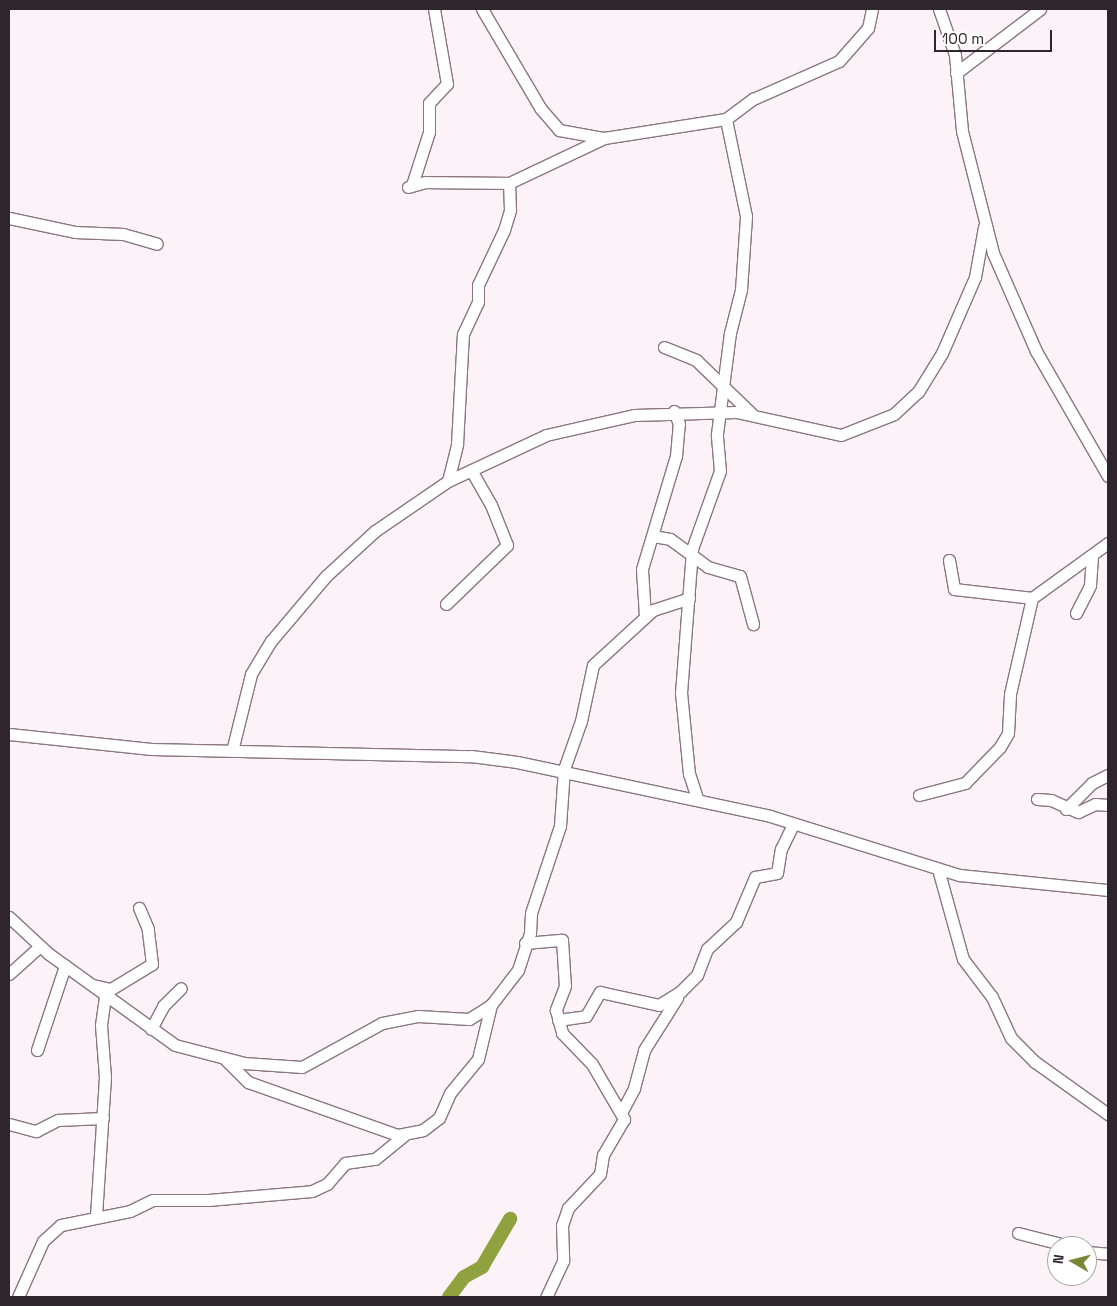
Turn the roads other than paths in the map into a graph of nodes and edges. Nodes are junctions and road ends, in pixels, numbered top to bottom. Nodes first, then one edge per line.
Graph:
1 (434, 9) edge
2 (482, 9) edge
3 (872, 9) edge
4 (939, 9) edge
5 (1040, 9) edge
6 (956, 73) junction
7 (726, 119) junction
8 (604, 138) junction
9 (508, 183) junction
10 (9, 218) edge
11 (984, 227) junction
12 (157, 244) dead end
13 (664, 347) dead end
14 (723, 382) junction
15 (674, 411) junction
16 (720, 414) junction
17 (752, 414) junction
18 (471, 470) junction
19 (1107, 471) edge
20 (448, 481) junction
21 (653, 536) junction
22 (1108, 543) edge
23 (1092, 555) junction
24 (693, 557) junction
25 (949, 560) dead end
26 (689, 598) junction
27 (1032, 598) junction
28 (446, 604) dead end
29 (1076, 613) dead end
30 (645, 616) junction
31 (752, 624) dead end
32 (9, 734) edge
33 (232, 751) junction
34 (564, 769) junction
35 (1108, 775) edge
36 (919, 795) dead end
37 (697, 798) junction
38 (1037, 799) dead end
39 (1108, 805) edge
40 (1066, 809) junction
41 (793, 824) junction
42 (938, 869) junction
43 (1108, 890) edge
44 (138, 908) dead end
45 (9, 917) edge
46 (13, 925) edge
47 (526, 943) junction
48 (39, 947) junction
49 (65, 966) junction
50 (9, 974) edge
51 (182, 988) dead end
52 (681, 991) junction
53 (108, 993) junction
54 (491, 1005) junction
55 (558, 1020) junction
56 (151, 1029) junction
57 (37, 1050) dead end
58 (225, 1059) junction
59 (622, 1110) junction
60 (1108, 1114) edge
61 (103, 1118) junction
62 (9, 1124) edge
63 (404, 1136) junction
64 (96, 1216) junction
65 (1018, 1232) dead end
66 (1047, 1240) edge
67 (18, 1297) edge
68 (546, 1297) edge

1 - 9 street
2 - 8 street
3 - 7 street
4 - 6 street
5 - 6 street
6 - 11 street
7 - 8 street
7 - 14 street
8 - 9 street
9 - 20 street
10 - 12 street
11 - 17 street
11 - 19 street
13 - 14 street
14 - 16 street
14 - 17 street
15 - 16 street
15 - 18 street
15 - 21 street
16 - 17 street
16 - 24 street
18 - 20 street
18 - 28 street
20 - 33 street
21 - 24 street
21 - 30 street
22 - 23 street
23 - 27 street
23 - 29 street
24 - 26 street
24 - 31 street
25 - 27 street
26 - 30 street
26 - 37 street
27 - 36 street
30 - 34 street
32 - 33 street
33 - 34 street
34 - 37 street
34 - 47 street
35 - 40 street
37 - 41 street
38 - 40 street
39 - 40 street
41 - 42 street
41 - 52 street
42 - 43 street
42 - 60 street
44 - 53 street
45 - 46 street
46 - 48 street
47 - 54 street
47 - 55 street
48 - 49 street
48 - 50 street
49 - 53 street
49 - 57 street
51 - 56 street
52 - 55 street
52 - 59 street
53 - 56 street
53 - 61 street
54 - 58 street
54 - 63 street
55 - 59 street
56 - 58 street
58 - 63 street
59 - 68 street
61 - 62 street
61 - 64 street
63 - 64 street
64 - 67 street
65 - 66 street

